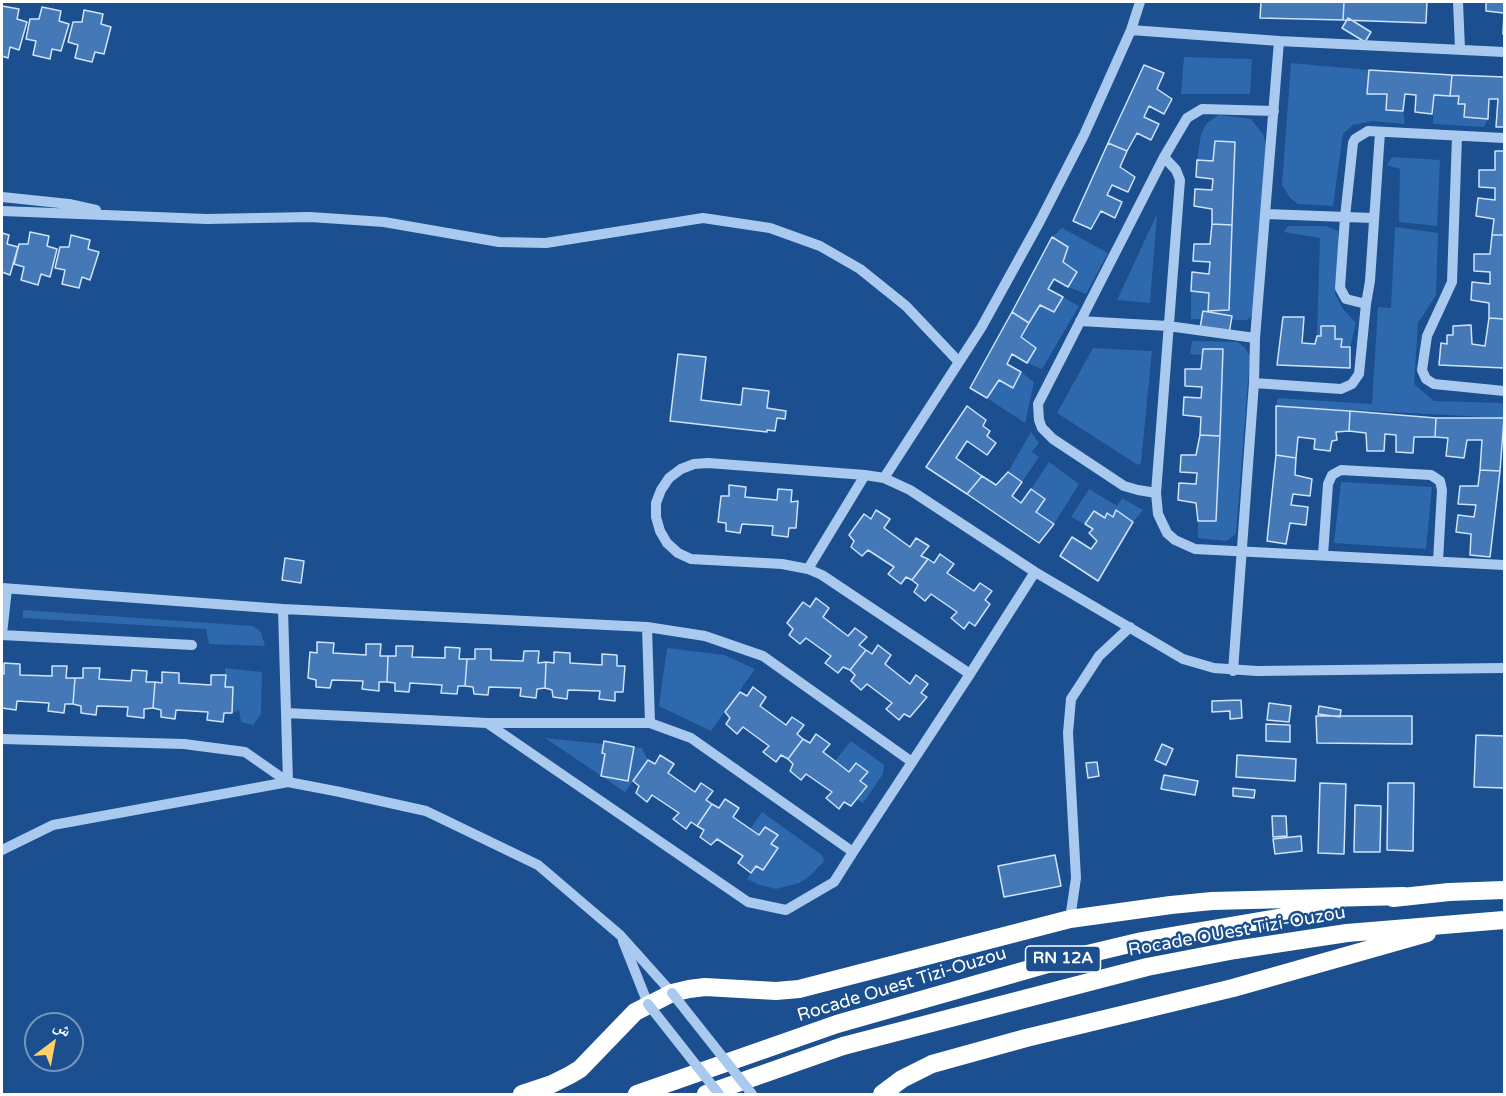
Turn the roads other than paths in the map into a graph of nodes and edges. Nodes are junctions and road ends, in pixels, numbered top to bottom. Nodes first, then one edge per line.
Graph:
1 (1140, 2) edge
2 (1458, 2) edge
3 (1131, 30) junction
4 (1279, 41) junction
5 (1460, 49) junction
6 (1504, 52) edge
7 (1274, 111) junction
8 (1380, 132) junction
9 (1457, 136) junction
10 (1504, 138) edge
11 (1164, 157) junction
12 (2, 197) edge
13 (2, 211) edge
14 (1266, 214) junction
15 (127, 216) junction
16 (1345, 217) junction
17 (1373, 218) junction
18 (1366, 304) junction
19 (1080, 321) junction
20 (1168, 326) junction
21 (1255, 338) junction
22 (959, 362) junction
23 (1254, 383) junction
24 (1504, 391) edge
25 (865, 475) junction
26 (884, 478) junction
27 (1156, 493) junction
28 (1242, 551) junction
29 (1323, 555) junction
30 (1438, 561) junction
31 (1504, 565) edge
32 (808, 569) junction
33 (1035, 572) junction
34 (4, 588) edge
35 (283, 609) junction
36 (647, 627) junction
37 (1130, 627) junction
38 (2, 634) edge
39 (192, 645) dead end
40 (1504, 668) edge
41 (1233, 671) junction
42 (970, 674) junction
43 (286, 713) junction
44 (487, 723) junction
45 (650, 723) junction
46 (2, 739) edge
47 (912, 762) junction
48 (288, 782) junction
49 (2, 850) edge
50 (853, 852) junction
51 (1504, 890) edge
52 (1404, 896) junction
53 (1070, 919) junction
54 (1504, 920) edge
55 (1457, 923) junction
56 (620, 935) junction
57 (672, 993) junction
58 (648, 1004) junction
59 (522, 1095) edge
60 (637, 1095) edge
61 (706, 1095) edge
62 (719, 1095) edge
63 (752, 1095) edge
64 (882, 1095) edge

1 - 3 street
2 - 5 street
3 - 4 street
3 - 22 street
4 - 5 street
4 - 7 street
5 - 6 street
7 - 11 street
7 - 14 street
8 - 9 street
8 - 16 street
8 - 17 street
9 - 10 street
9 - 24 street
11 - 19 street
11 - 20 street
12 - 15 street
13 - 15 street
14 - 16 street
14 - 21 street
15 - 22 street
16 - 17 street
16 - 18 street
17 - 18 street
18 - 23 street
19 - 20 street
19 - 27 street
20 - 21 street
20 - 27 street
21 - 23 street
22 - 26 street
23 - 28 street
25 - 26 street
25 - 32 street
25 - 32 street
26 - 33 street
27 - 28 street
28 - 29 street
28 - 41 street
29 - 30 street
29 - 30 street
30 - 31 street
32 - 42 street
33 - 37 street
33 - 42 street
34 - 35 street
34 - 38 street
35 - 36 street
35 - 43 street
36 - 45 street
36 - 47 street
37 - 41 street
37 - 53 street
38 - 39 street
40 - 41 street
42 - 47 street
43 - 44 street
43 - 48 street
44 - 45 street
44 - 50 street
45 - 50 street
46 - 48 street
47 - 50 street
48 - 49 street
48 - 56 street
51 - 52 highway, Rocade Ouest Tizi-Ouzou / RN 12A
52 - 53 highway
52 - 60 highway, Rocade Ouest Tizi-Ouzou / RN 12A
53 - 57 highway
54 - 55 highway, Rocade OUest Tizi-Ouzou / RN 12A
55 - 61 highway, Rocade OUest Tizi-Ouzou / RN 12A
55 - 64 highway
56 - 57 street
56 - 58 street
57 - 58 highway
57 - 63 street, bridge
58 - 59 highway
58 - 62 street, bridge

